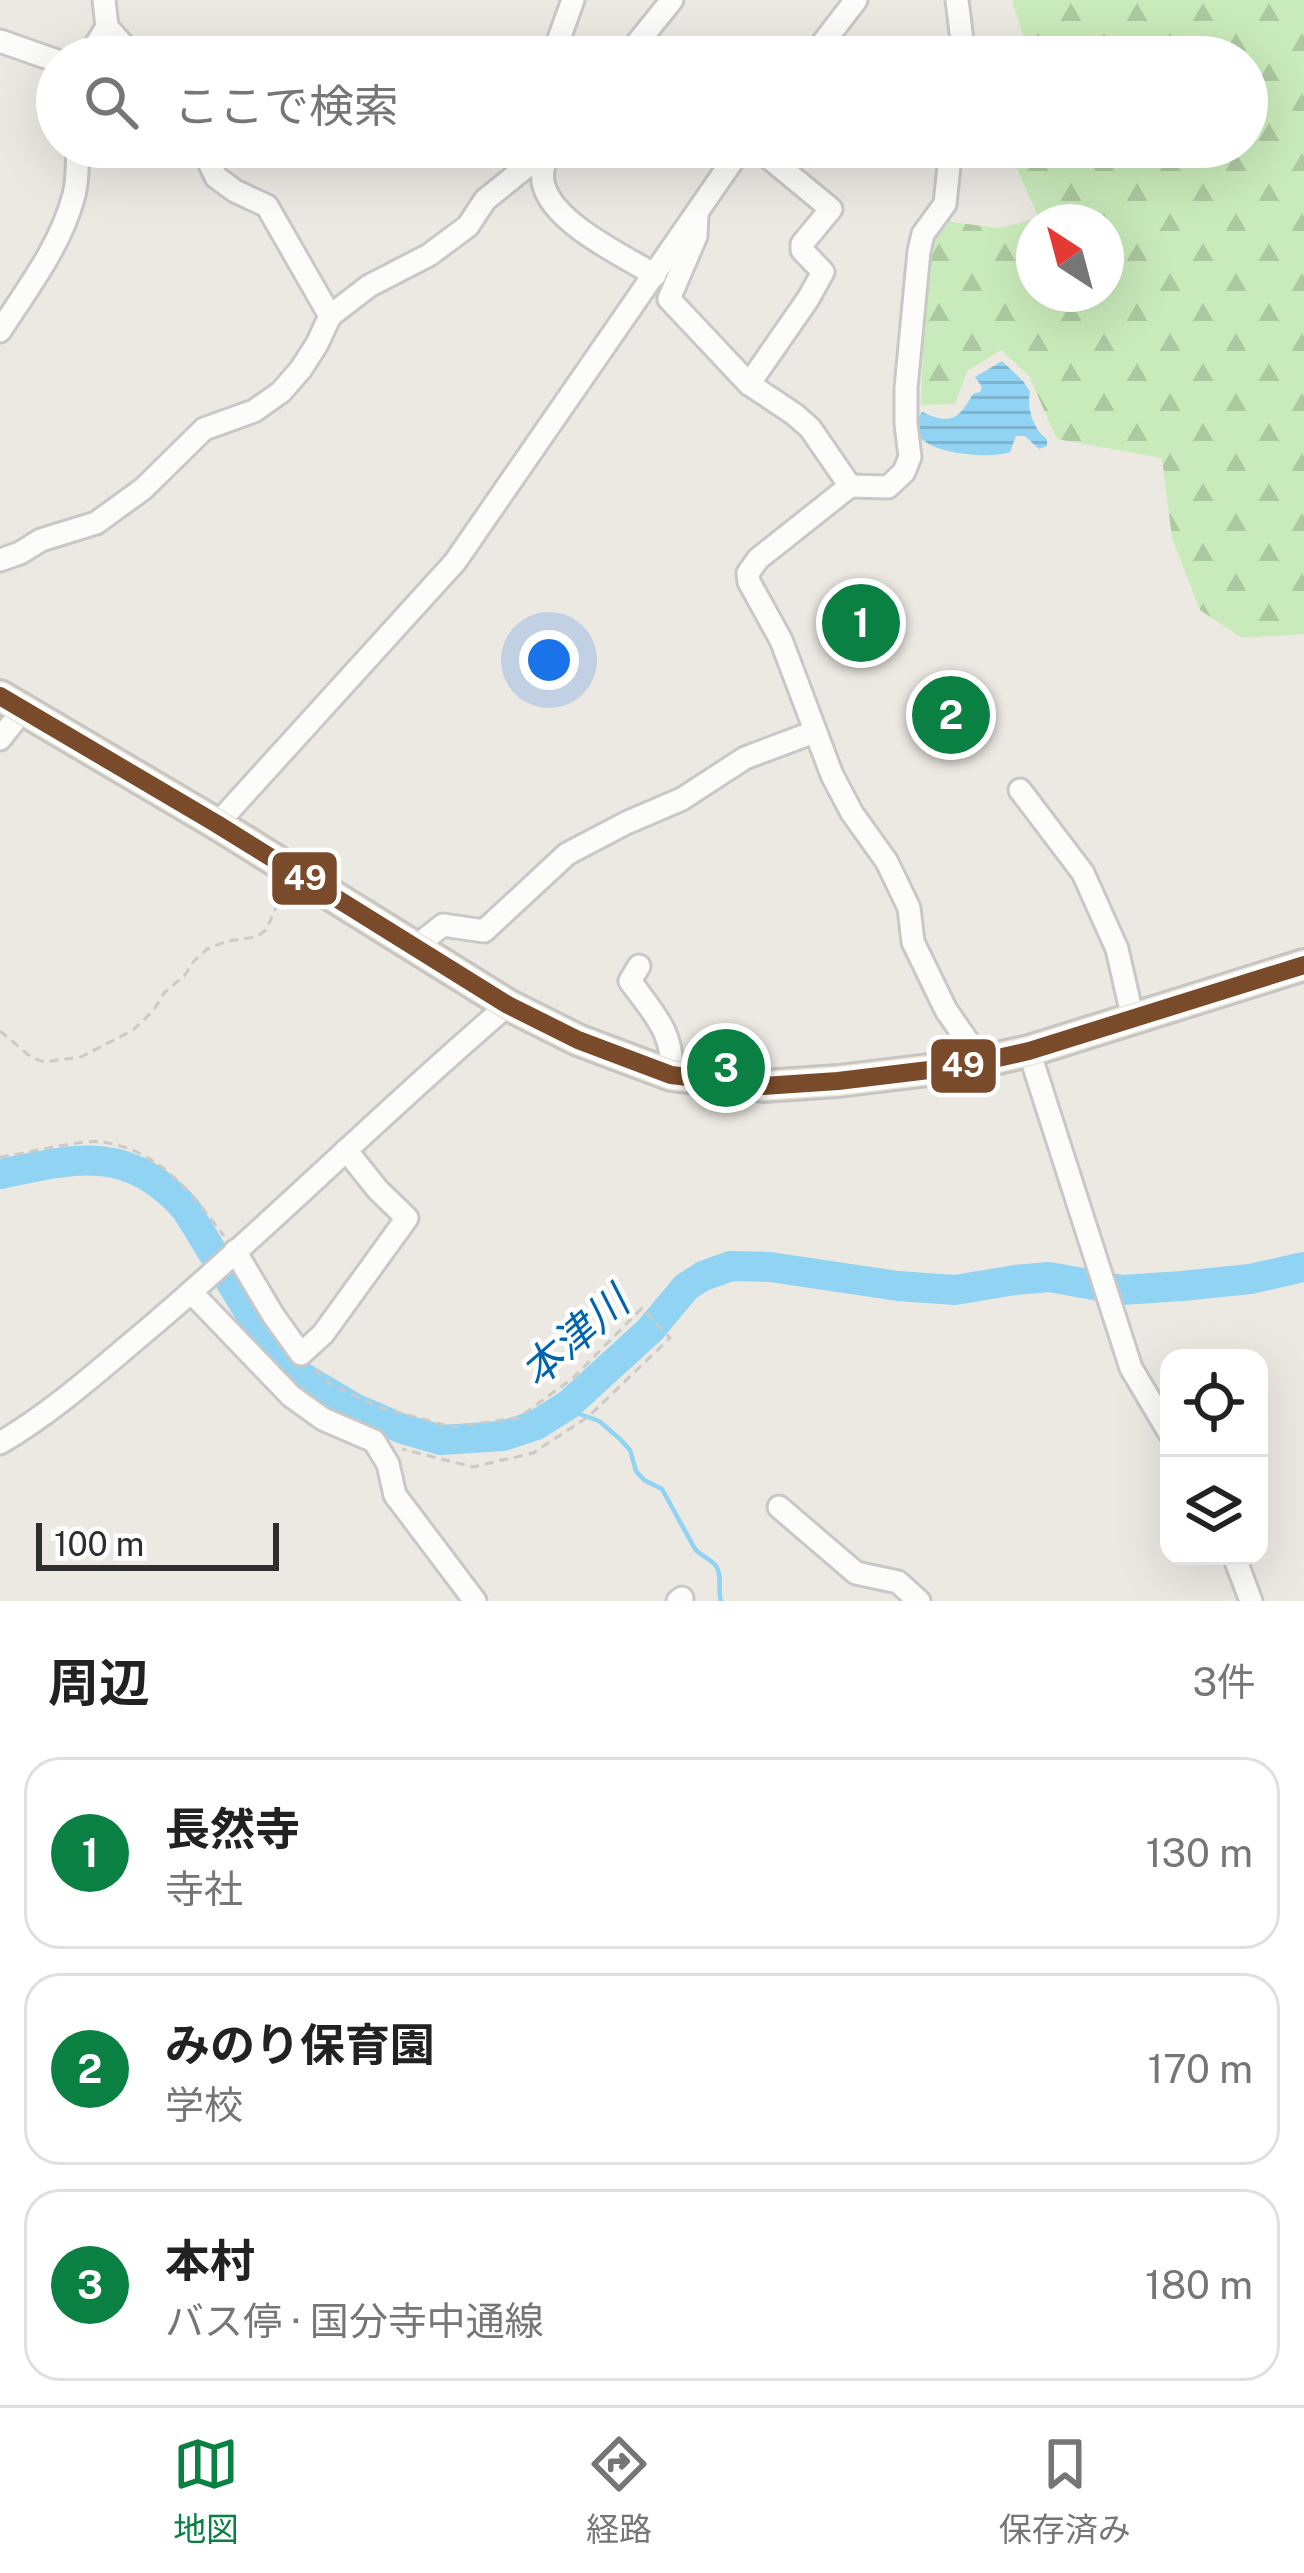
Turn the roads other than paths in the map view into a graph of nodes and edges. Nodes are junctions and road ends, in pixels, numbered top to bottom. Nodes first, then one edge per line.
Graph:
1 (104, 0) edge
2 (573, 0) edge
3 (672, 0) edge
4 (856, 0) edge
5 (957, 0) edge
6 (107, 27) junction
7 (101, 36) edge
8 (115, 36) edge
9 (560, 36) edge
10 (643, 36) edge
11 (828, 36) edge
12 (961, 36) edge
13 (0, 40) edge
14 (36, 53) edge
15 (77, 168) edge
16 (212, 168) edge
17 (525, 168) edge
18 (543, 168) edge
19 (728, 168) edge
20 (781, 168) edge
21 (949, 168) edge
22 (697, 214) junction
23 (655, 275) junction
24 (330, 316) junction
25 (0, 331) edge
26 (748, 384) junction
27 (850, 486) junction
28 (0, 560) edge
29 (12, 703) edge
30 (814, 732) junction
31 (0, 739) edge
32 (1021, 790) dead end
33 (217, 824) junction
34 (415, 947) junction
35 (1304, 965) edge
36 (639, 966) dead end
37 (508, 1005) junction
38 (1132, 1019) junction
39 (1029, 1051) junction
40 (982, 1062) junction
41 (671, 1076) junction
42 (346, 1150) junction
43 (232, 1254) junction
44 (200, 1285) junction
45 (1160, 1417) edge
46 (0, 1443) edge
47 (779, 1507) dead end
48 (1237, 1565) edge
49 (475, 1601) edge
50 (919, 1601) edge
51 (1251, 1601) edge

1 - 6 street
2 - 9 street
3 - 10 street
4 - 11 street
5 - 12 street
6 - 7 street
6 - 8 street
13 - 14 street
15 - 25 street
16 - 24 street
17 - 24 street
18 - 23 street
19 - 22 street
20 - 26 street
21 - 27 street
22 - 23 street
22 - 26 street
23 - 33 street
24 - 28 street
26 - 27 street
27 - 30 street
29 - 31 street
29 - 33 main road
30 - 34 street
30 - 40 street
32 - 38 street
33 - 34 main road
34 - 37 main road
35 - 38 main road
36 - 41 street
37 - 41 main road
37 - 42 street
38 - 39 main road
39 - 40 main road
39 - 45 street
40 - 41 main road
42 - 43 street
42 - 43 street
43 - 44 street
44 - 46 street
44 - 49 street
47 - 50 street
48 - 51 street

